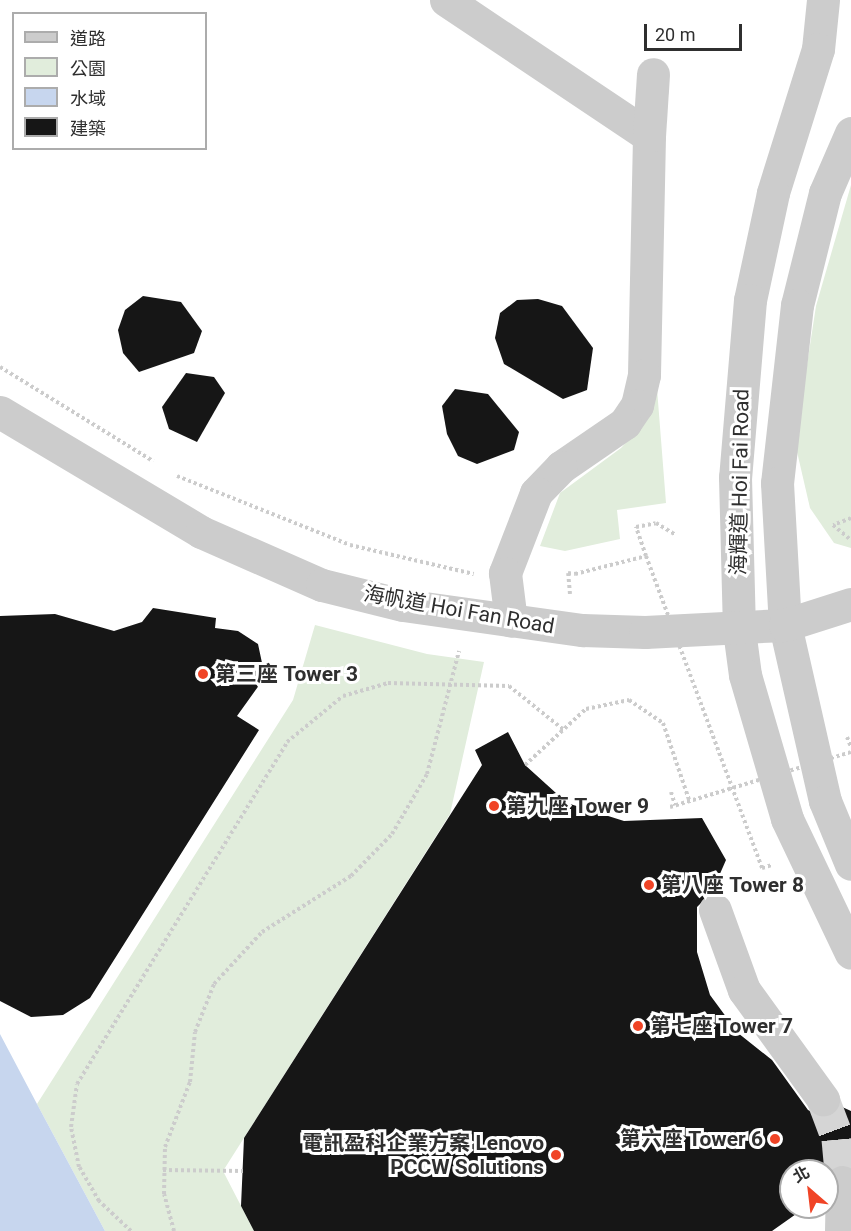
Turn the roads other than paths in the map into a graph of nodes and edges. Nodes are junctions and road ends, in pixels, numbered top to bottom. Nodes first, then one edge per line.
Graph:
1 (446, 0) edge
2 (823, 0) edge
3 (653, 74) dead end
4 (851, 134) edge
5 (650, 136) junction
6 (0, 412) edge
7 (851, 604) edge
8 (511, 621) junction
9 (785, 625) junction
10 (739, 630) junction
11 (851, 864) edge
12 (715, 910) dead end
13 (851, 953) edge
14 (823, 1099) tunnel mouth
15 (842, 1182) tunnel mouth
16 (841, 1231) edge

1 - 5 street
2 - 10 street, 海輝道 Hoi Fai Road
3 - 5 street
4 - 9 street, 海輝道 Hoi Fai Road
5 - 8 street
6 - 8 street, 海帆道 Hoi Fan Road
7 - 9 street, 海帆道 Hoi Fan Road
8 - 10 street, 海帆道 Hoi Fan Road
9 - 10 street, 海帆道 Hoi Fan Road
9 - 11 street, 海輝道 Hoi Fai Road
10 - 13 street, 海輝道 Hoi Fai Road
12 - 14 street
15 - 16 street

